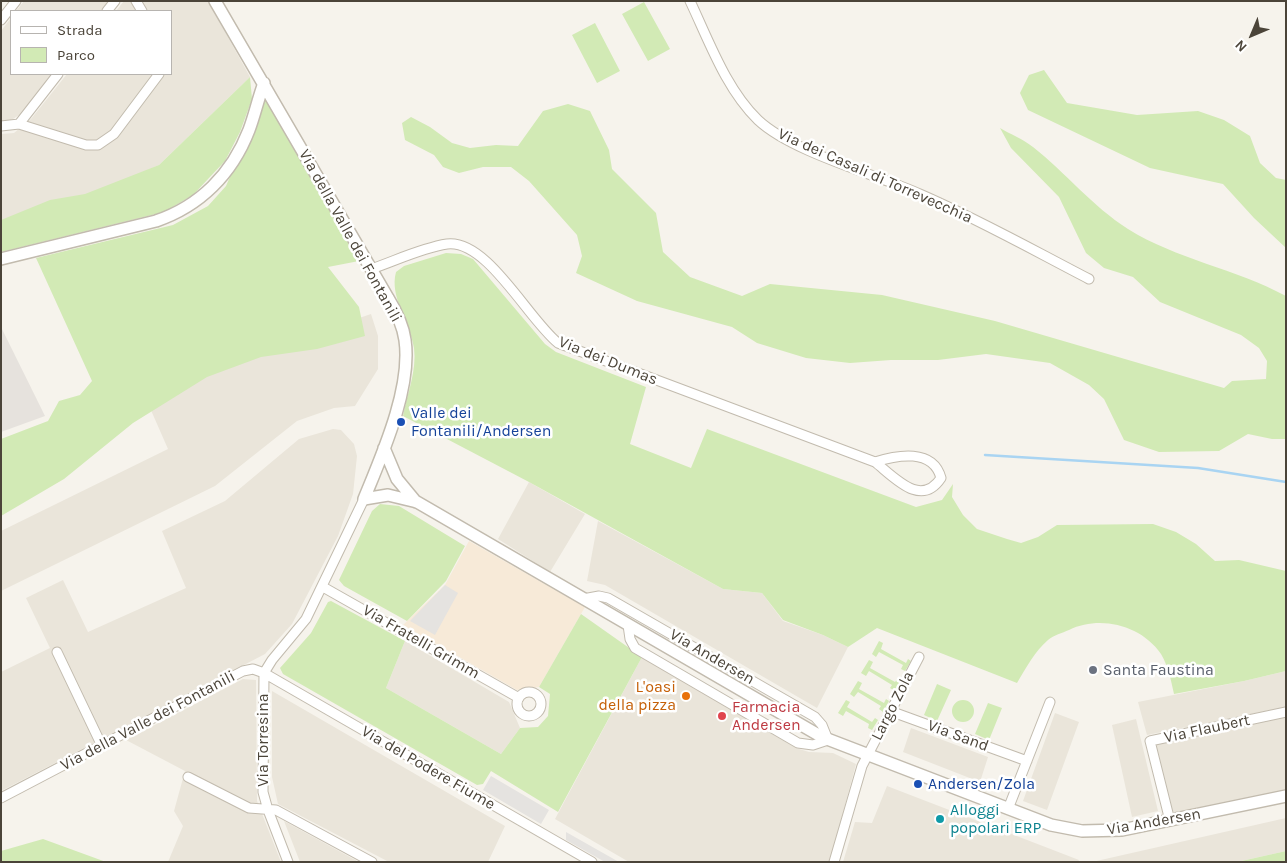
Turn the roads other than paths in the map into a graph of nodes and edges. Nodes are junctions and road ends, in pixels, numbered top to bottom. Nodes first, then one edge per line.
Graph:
1 (16, 1) edge
2 (215, 1) edge
3 (690, 1) edge
4 (1, 20) edge
5 (57, 75) edge
6 (158, 75) edge
7 (264, 83) junction
8 (275, 104) junction
9 (255, 111) junction
10 (19, 124) junction
11 (1, 126) edge
12 (1, 259) edge
13 (371, 269) junction
14 (1089, 279) dead end
15 (384, 448) junction
16 (875, 462) junction
17 (364, 499) junction
18 (417, 502) junction
19 (323, 587) junction
20 (583, 599) junction
21 (628, 625) junction
22 (57, 652) dead end
23 (919, 657) dead end
24 (264, 673) junction
25 (518, 698) dead end
26 (1050, 702) dead end
27 (890, 711) junction
28 (1286, 712) edge
29 (828, 740) junction
30 (102, 744) junction
31 (867, 756) junction
32 (1027, 761) junction
33 (188, 777) dead end
34 (1286, 796) edge
35 (1, 798) edge
36 (1008, 809) junction
37 (268, 810) junction
38 (1170, 821) junction
39 (288, 862) edge
40 (372, 862) edge
41 (592, 862) edge
42 (834, 862) edge

1 - 4 street
2 - 7 street, Via della Valle dei Fontanili
3 - 14 street, Via dei Casali di Torrevecchia
5 - 10 street
6 - 10 street
7 - 8 street, Via della Valle dei Fontanili
7 - 9 street
8 - 9 street
8 - 13 street, Via della Valle dei Fontanili
9 - 12 street
10 - 11 street
13 - 15 street, Via della Valle dei Fontanili
13 - 16 street, Via dei Dumas
15 - 17 street, Via della Valle dei Fontanili
15 - 18 street, Via Andersen
16 - 16 street, Via dei Dumas
17 - 18 street, Via Andersen
17 - 19 street, Via della Valle dei Fontanili
18 - 20 street, Via Andersen
19 - 24 street, Via della Valle dei Fontanili
19 - 25 street, Via Fratelli Grimm
20 - 21 street, Via Andersen
20 - 29 street, Via Andersen
21 - 29 street, Via Andersen
21 - 29 street, Via Andersen
22 - 30 street
23 - 27 street, Largo Zola
24 - 30 street, Via della Valle dei Fontanili
24 - 37 street, Via Torresina
24 - 41 street, Via del Podere Fiume
26 - 32 street
27 - 31 street, Largo Zola
27 - 32 street, Via Sand
28 - 38 street, Via Flaubert
29 - 31 street, Via Andersen
30 - 35 street, Via della Valle dei Fontanili
31 - 36 street, Via Andersen
31 - 42 street, Largo Zola
32 - 36 street
33 - 37 street
34 - 38 street, Via Andersen
36 - 38 street, Via Andersen
37 - 39 street, Via Torresina
37 - 40 street

